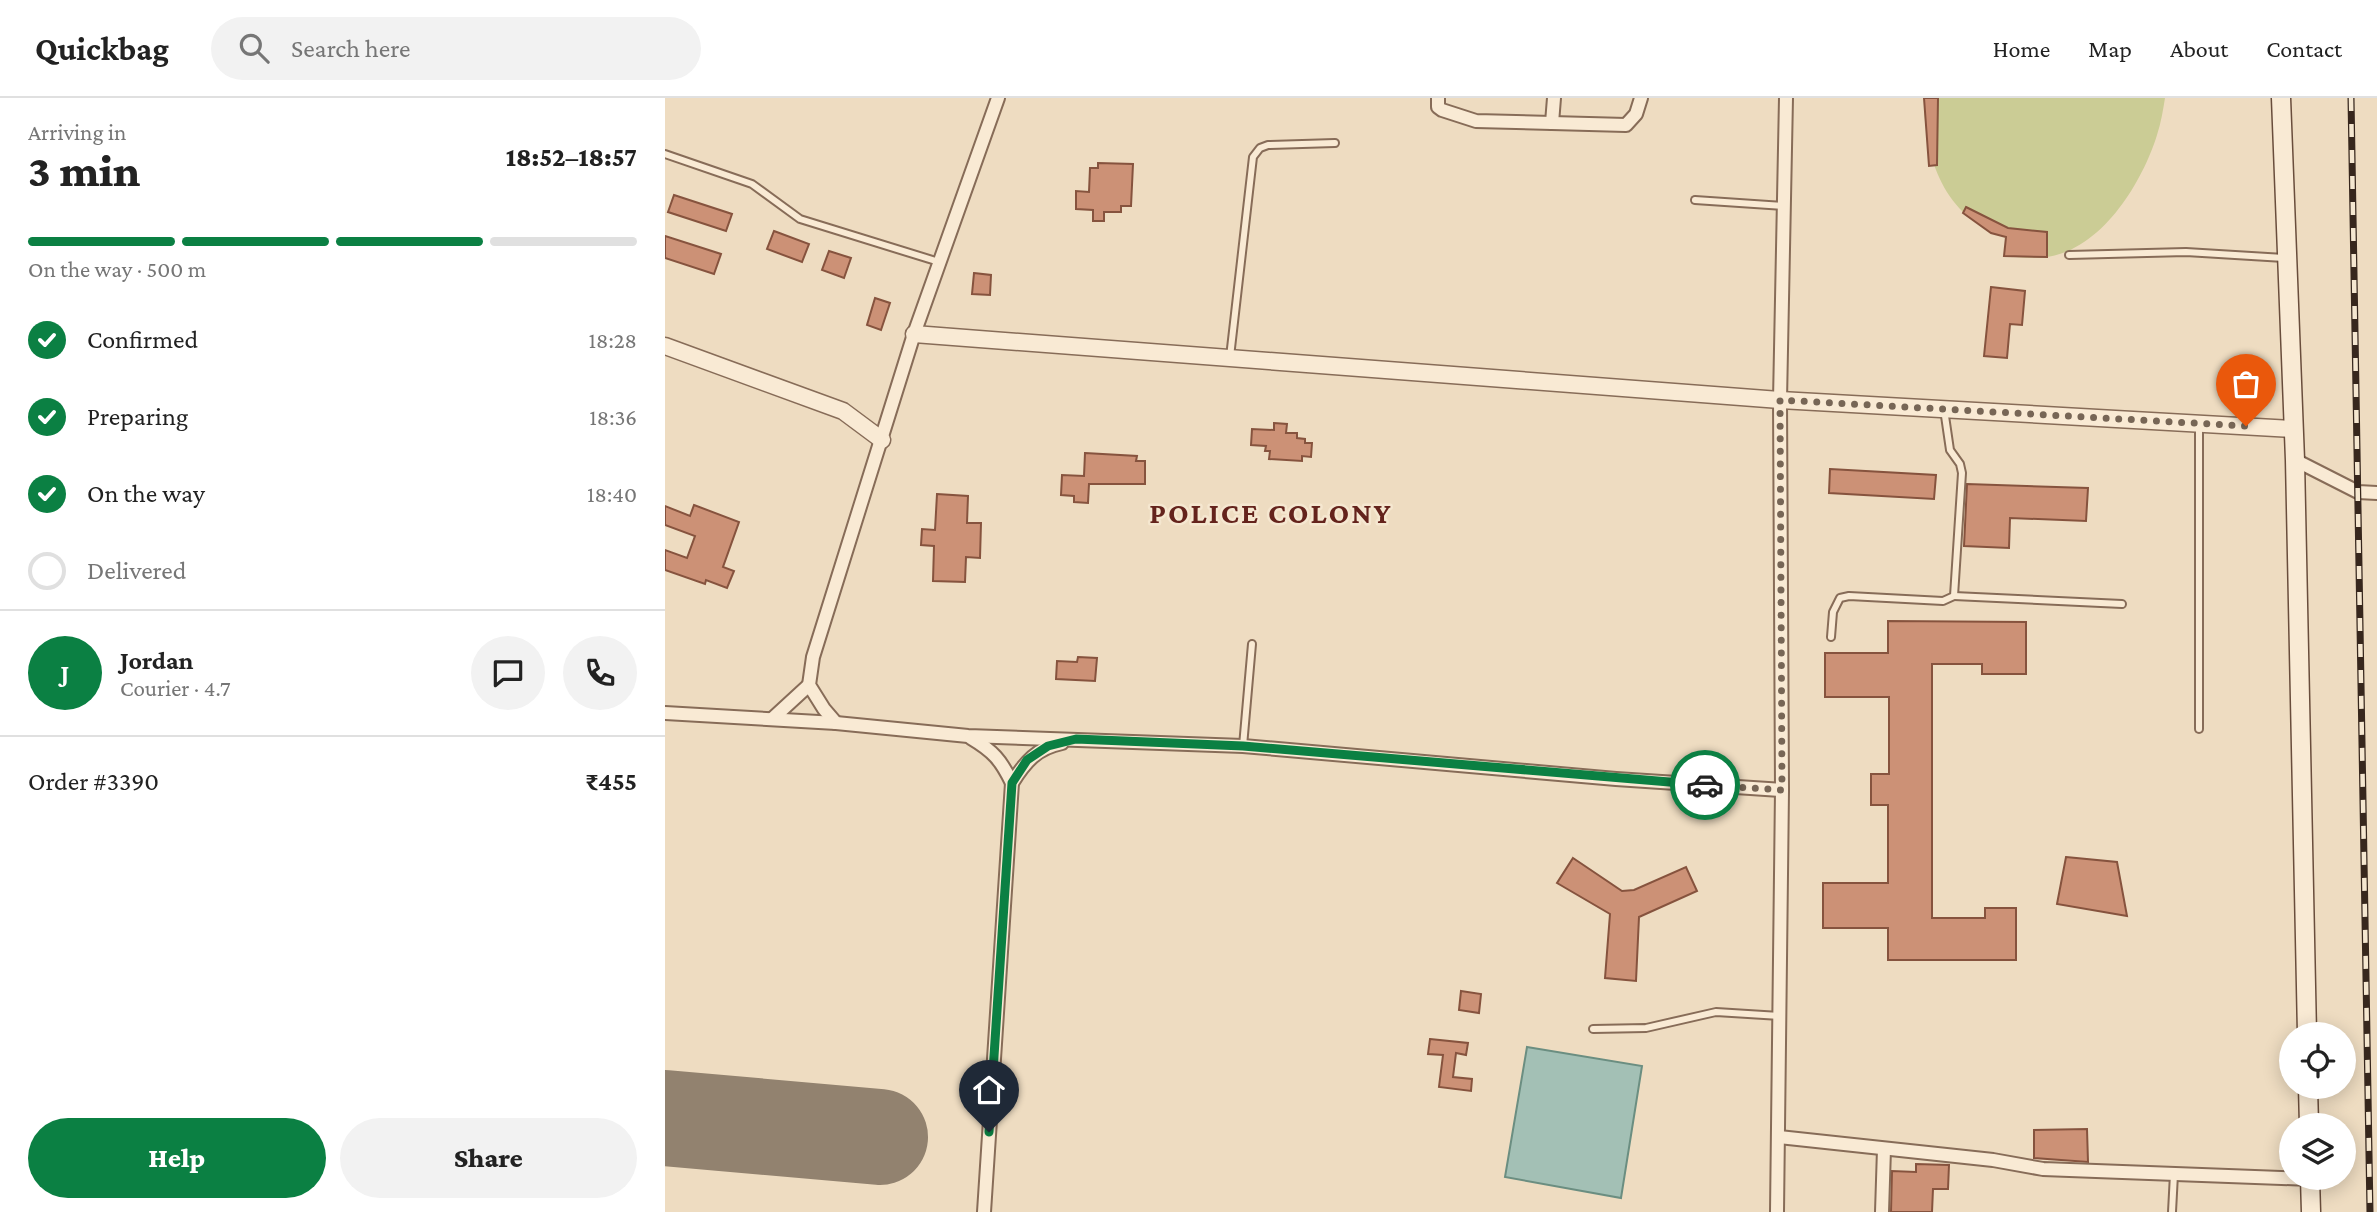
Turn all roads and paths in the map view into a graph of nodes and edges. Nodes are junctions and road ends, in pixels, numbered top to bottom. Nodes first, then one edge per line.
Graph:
1 (998, 98) edge
2 (1438, 98) edge
3 (1554, 98) edge
4 (1641, 98) edge
5 (1786, 98) edge
6 (2281, 98) edge
7 (1552, 123) junction
8 (1335, 143) dead end
9 (665, 154) edge
10 (1695, 200) dead end
11 (1785, 206) junction
12 (2069, 255) dead end
13 (2287, 258) junction
14 (939, 262) junction
15 (914, 334) junction
16 (665, 346) edge
17 (1230, 359) junction
18 (1780, 400) junction
19 (1944, 408) junction
20 (2199, 424) junction
21 (2293, 429) junction
22 (882, 440) junction
23 (2295, 460) junction
24 (2377, 493) edge
25 (1954, 596) junction
26 (2122, 604) dead end
27 (1831, 637) dead end
28 (1252, 643) dead end
29 (809, 685) junction
30 (665, 713) edge
31 (772, 719) junction
32 (836, 723) junction
33 (2199, 729) dead end
34 (968, 737) junction
35 (1076, 739) junction
36 (1243, 746) junction
37 (1012, 783) junction
38 (1782, 790) junction
39 (1780, 1016) junction
40 (2307, 1022) edge
41 (1593, 1029) dead end
42 (1779, 1138) junction
43 (1884, 1149) junction
44 (2174, 1174) junction
45 (2279, 1177) edge
46 (2310, 1190) edge
47 (984, 1212) edge
48 (1777, 1212) edge
49 (1882, 1212) edge
50 (2172, 1212) edge
51 (2311, 1212) edge

1 - 14 street
2 - 7 street
3 - 7 street
4 - 7 street
5 - 11 street
6 - 13 main road
8 - 17 lane
9 - 14 lane
10 - 11 lane
11 - 18 street
12 - 13 lane
13 - 21 main road
14 - 15 street
15 - 17 street
15 - 22 street
16 - 22 street
17 - 18 street
18 - 19 street
18 - 38 street
19 - 20 street
19 - 25 lane
20 - 21 street
20 - 33 lane
21 - 23 main road
22 - 29 street
23 - 24 street
23 - 40 main road
25 - 26 lane
25 - 27 lane
28 - 36 lane
29 - 31 street
29 - 32 street
30 - 31 street
31 - 32 street
32 - 34 street
34 - 35 street
34 - 37 street
35 - 36 street
35 - 37 street
36 - 38 street
37 - 47 street
38 - 39 street
39 - 41 lane
39 - 42 street
42 - 43 street
42 - 48 street
43 - 44 street
43 - 49 street
44 - 45 street
44 - 50 lane
46 - 51 main road

